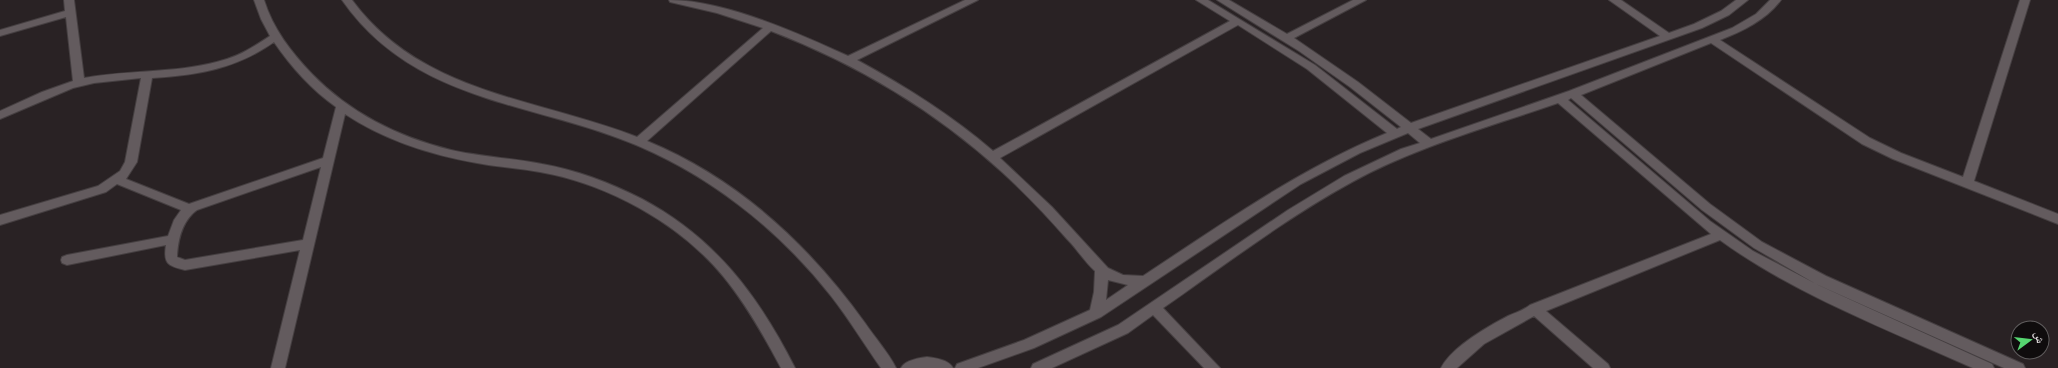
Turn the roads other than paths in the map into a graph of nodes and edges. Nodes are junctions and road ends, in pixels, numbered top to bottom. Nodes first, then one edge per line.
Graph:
1 (69, 0) edge
2 (258, 0) edge
3 (347, 0) edge
4 (674, 0) edge
5 (973, 0) edge
6 (1201, 0) edge
7 (1222, 0) edge
8 (1361, 0) edge
9 (1614, 0) edge
10 (1744, 0) edge
11 (1776, 0) edge
12 (2026, 0) edge
13 (704, 3) edge
14 (70, 13) junction
15 (1238, 21) junction
16 (771, 26) junction
17 (0, 33) edge
18 (1668, 37) junction
19 (276, 38) junction
20 (1287, 38) junction
21 (1712, 39) junction
22 (848, 60) junction
23 (147, 76) junction
24 (79, 83) junction
25 (1573, 94) junction
26 (1559, 98) junction
27 (341, 108) junction
28 (0, 115) edge
29 (1410, 128) junction
30 (1396, 134) junction
31 (638, 142) junction
32 (1428, 143) junction
33 (992, 157) junction
34 (329, 160) junction
35 (118, 180) junction
36 (1967, 183) junction
37 (190, 209) junction
38 (2058, 219) edge
39 (0, 220) edge
40 (1720, 235) junction
41 (174, 239) junction
42 (308, 244) junction
43 (68, 260) dead end
44 (1101, 269) junction
45 (1148, 280) junction
46 (1155, 308) junction
47 (1536, 310) junction
48 (1096, 313) junction
49 (278, 368) edge
50 (788, 368) edge
51 (889, 368) edge
52 (908, 368) edge
53 (946, 368) edge
54 (962, 368) edge
55 (1038, 368) edge
56 (1213, 368) edge
57 (1448, 368) edge
58 (1603, 368) edge
59 (1987, 368) edge
60 (2018, 368) edge

1 - 14 street
2 - 19 street
3 - 31 street
4 - 13 street
5 - 22 street
6 - 15 street
7 - 20 street
8 - 20 street
9 - 18 street
10 - 18 street
11 - 21 street
12 - 36 street
13 - 16 street
14 - 17 street
14 - 24 street
15 - 30 street
15 - 33 street
16 - 22 street
16 - 31 street
18 - 29 street
19 - 23 street
19 - 27 street
20 - 29 street
21 - 25 street
21 - 36 street
22 - 33 street
23 - 24 street
23 - 35 street
24 - 28 street
25 - 26 street
25 - 60 street
26 - 32 street
26 - 40 street
27 - 34 street
27 - 50 street
29 - 30 street
29 - 32 street
30 - 45 street
31 - 51 street
32 - 46 street
33 - 44 street
34 - 37 street
34 - 42 street
35 - 37 street
35 - 39 street
36 - 38 street
37 - 41 street
40 - 47 street
40 - 59 street
41 - 42 street
41 - 43 street
42 - 49 street
44 - 45 street
44 - 48 street
45 - 48 street
46 - 55 street
46 - 56 street
47 - 57 street
47 - 58 street
48 - 54 street
52 - 53 street

